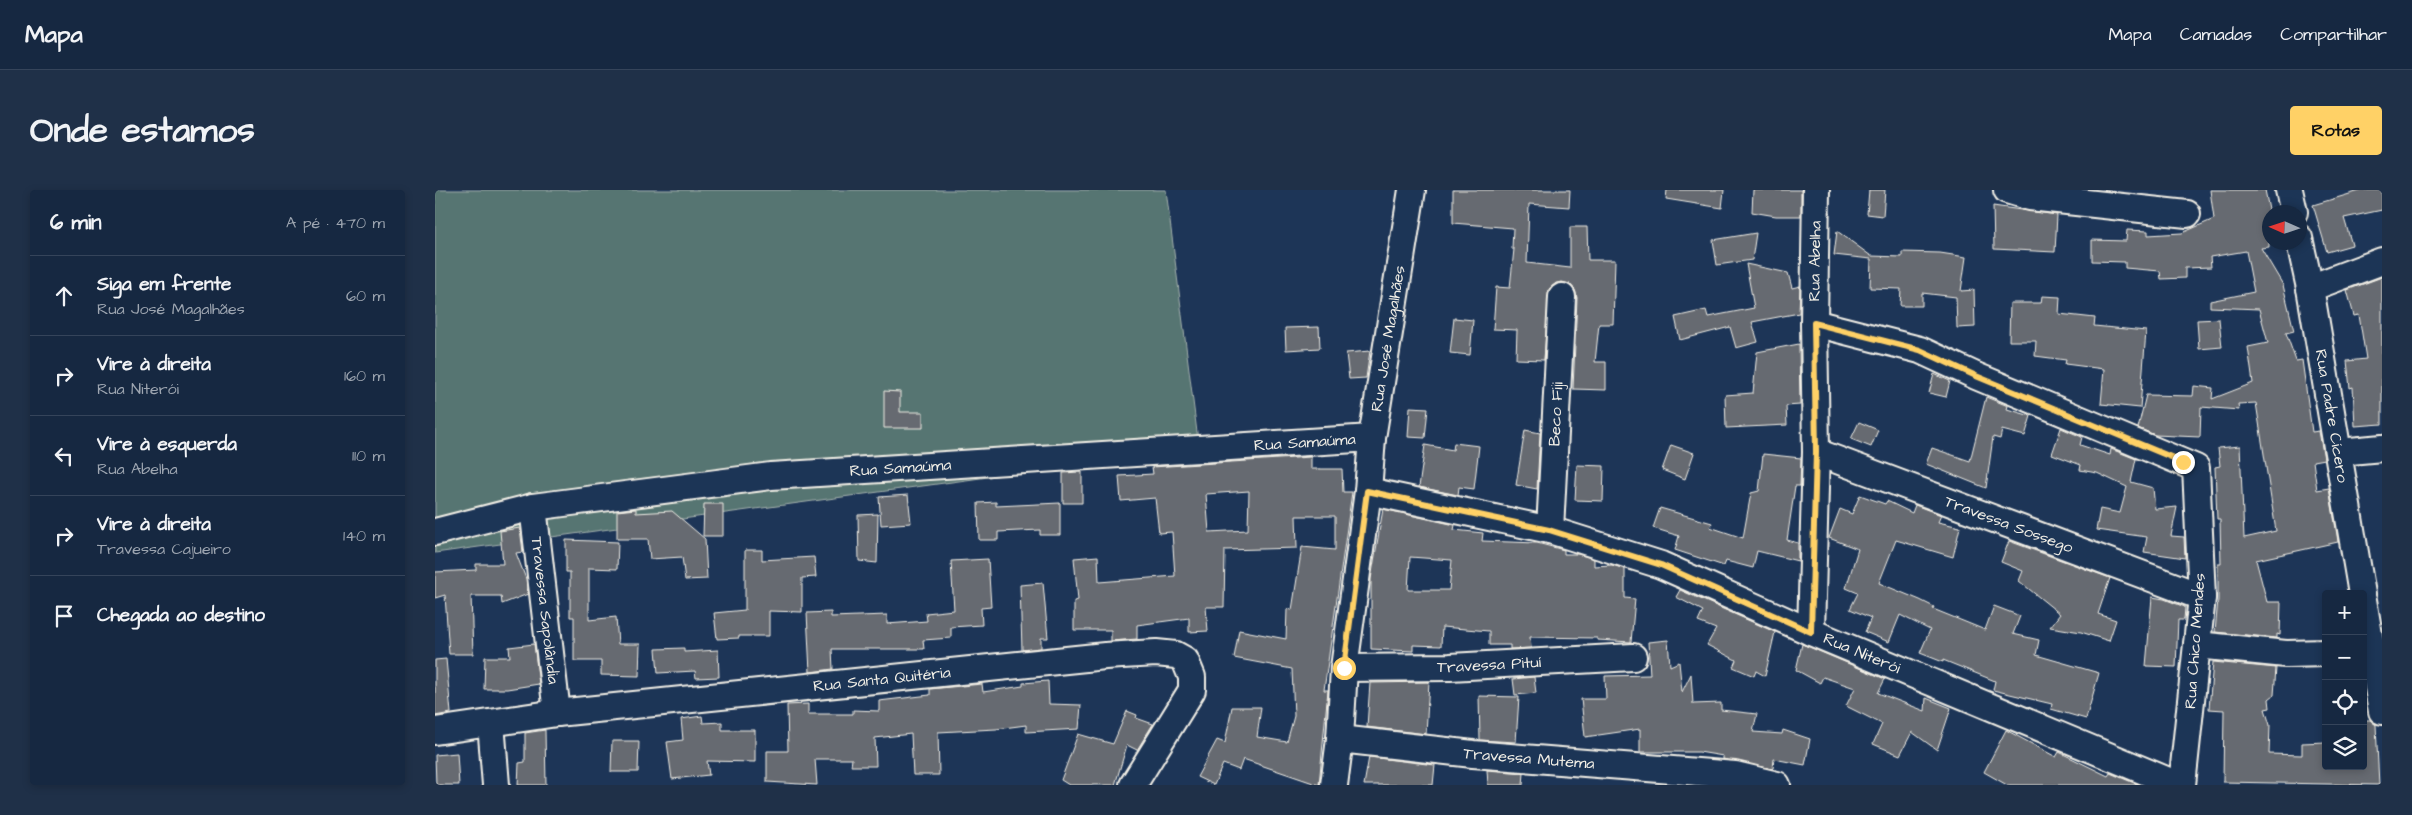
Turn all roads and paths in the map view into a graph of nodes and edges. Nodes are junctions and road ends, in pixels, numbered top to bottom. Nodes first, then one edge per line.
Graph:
1 (1412, 190) edge
2 (1816, 190) edge
3 (2007, 190) edge
4 (2289, 190) edge
5 (2292, 205) edge
6 (2187, 214) dead end
7 (2302, 250) edge
8 (2382, 261) edge
9 (2310, 288) junction
10 (1563, 296) dead end
11 (1814, 323) junction
12 (1372, 438) junction
13 (2382, 448) edge
14 (1816, 452) junction
15 (2339, 452) junction
16 (1367, 491) junction
17 (533, 507) junction
18 (1549, 530) junction
19 (435, 532) edge
20 (2361, 590) edge
21 (2202, 597) junction
22 (2367, 623) edge
23 (1811, 632) junction
24 (2197, 645) junction
25 (2372, 651) edge
26 (2322, 653) edge
27 (1633, 657) dead end
28 (1344, 668) junction
29 (2382, 711) edge
30 (557, 713) junction
31 (491, 723) junction
32 (435, 731) edge
33 (1340, 739) junction
34 (496, 785) edge
35 (1133, 785) edge
36 (1334, 785) edge
37 (1777, 785) edge
38 (2178, 785) edge
39 (2183, 785) edge

1 - 12 street, Rua José Magalhães
2 - 11 street, Rua Abelha
3 - 6 street
4 - 5 street
7 - 9 street, Rua Padre Cícero
8 - 9 street
9 - 15 street, Rua Padre Cícero
10 - 18 street, Beco Fiji
11 - 14 street, Rua Abelha
11 - 21 street, Rua Chico Mendes
12 - 16 street, Rua José Magalhães
12 - 17 street, Rua Samaúma
13 - 15 street
14 - 21 street, Travessa Sossego
14 - 23 street, Rua Abelha
15 - 20 street, Rua Padre Cícero
16 - 18 street, Rua Niterói
16 - 28 street, Rua José Magalhães
17 - 19 street, Rua Samaúma
17 - 30 street, Travessa Sapolândia
18 - 23 street, Rua Niterói
21 - 24 street, Rua Chico Mendes
22 - 25 street
23 - 38 street, Rua Niterói
24 - 26 street
24 - 39 street, Rua Chico Mendes
25 - 29 street
27 - 28 street, Travessa Pituí
28 - 33 street, Rua José Magalhães
30 - 31 street, Rua Santa Quitéria
30 - 35 street, Rua Santa Quitéria
31 - 32 street, Rua Santa Quitéria
31 - 34 street
33 - 36 street, Rua José Magalhães
33 - 37 street, Travessa Mutema

